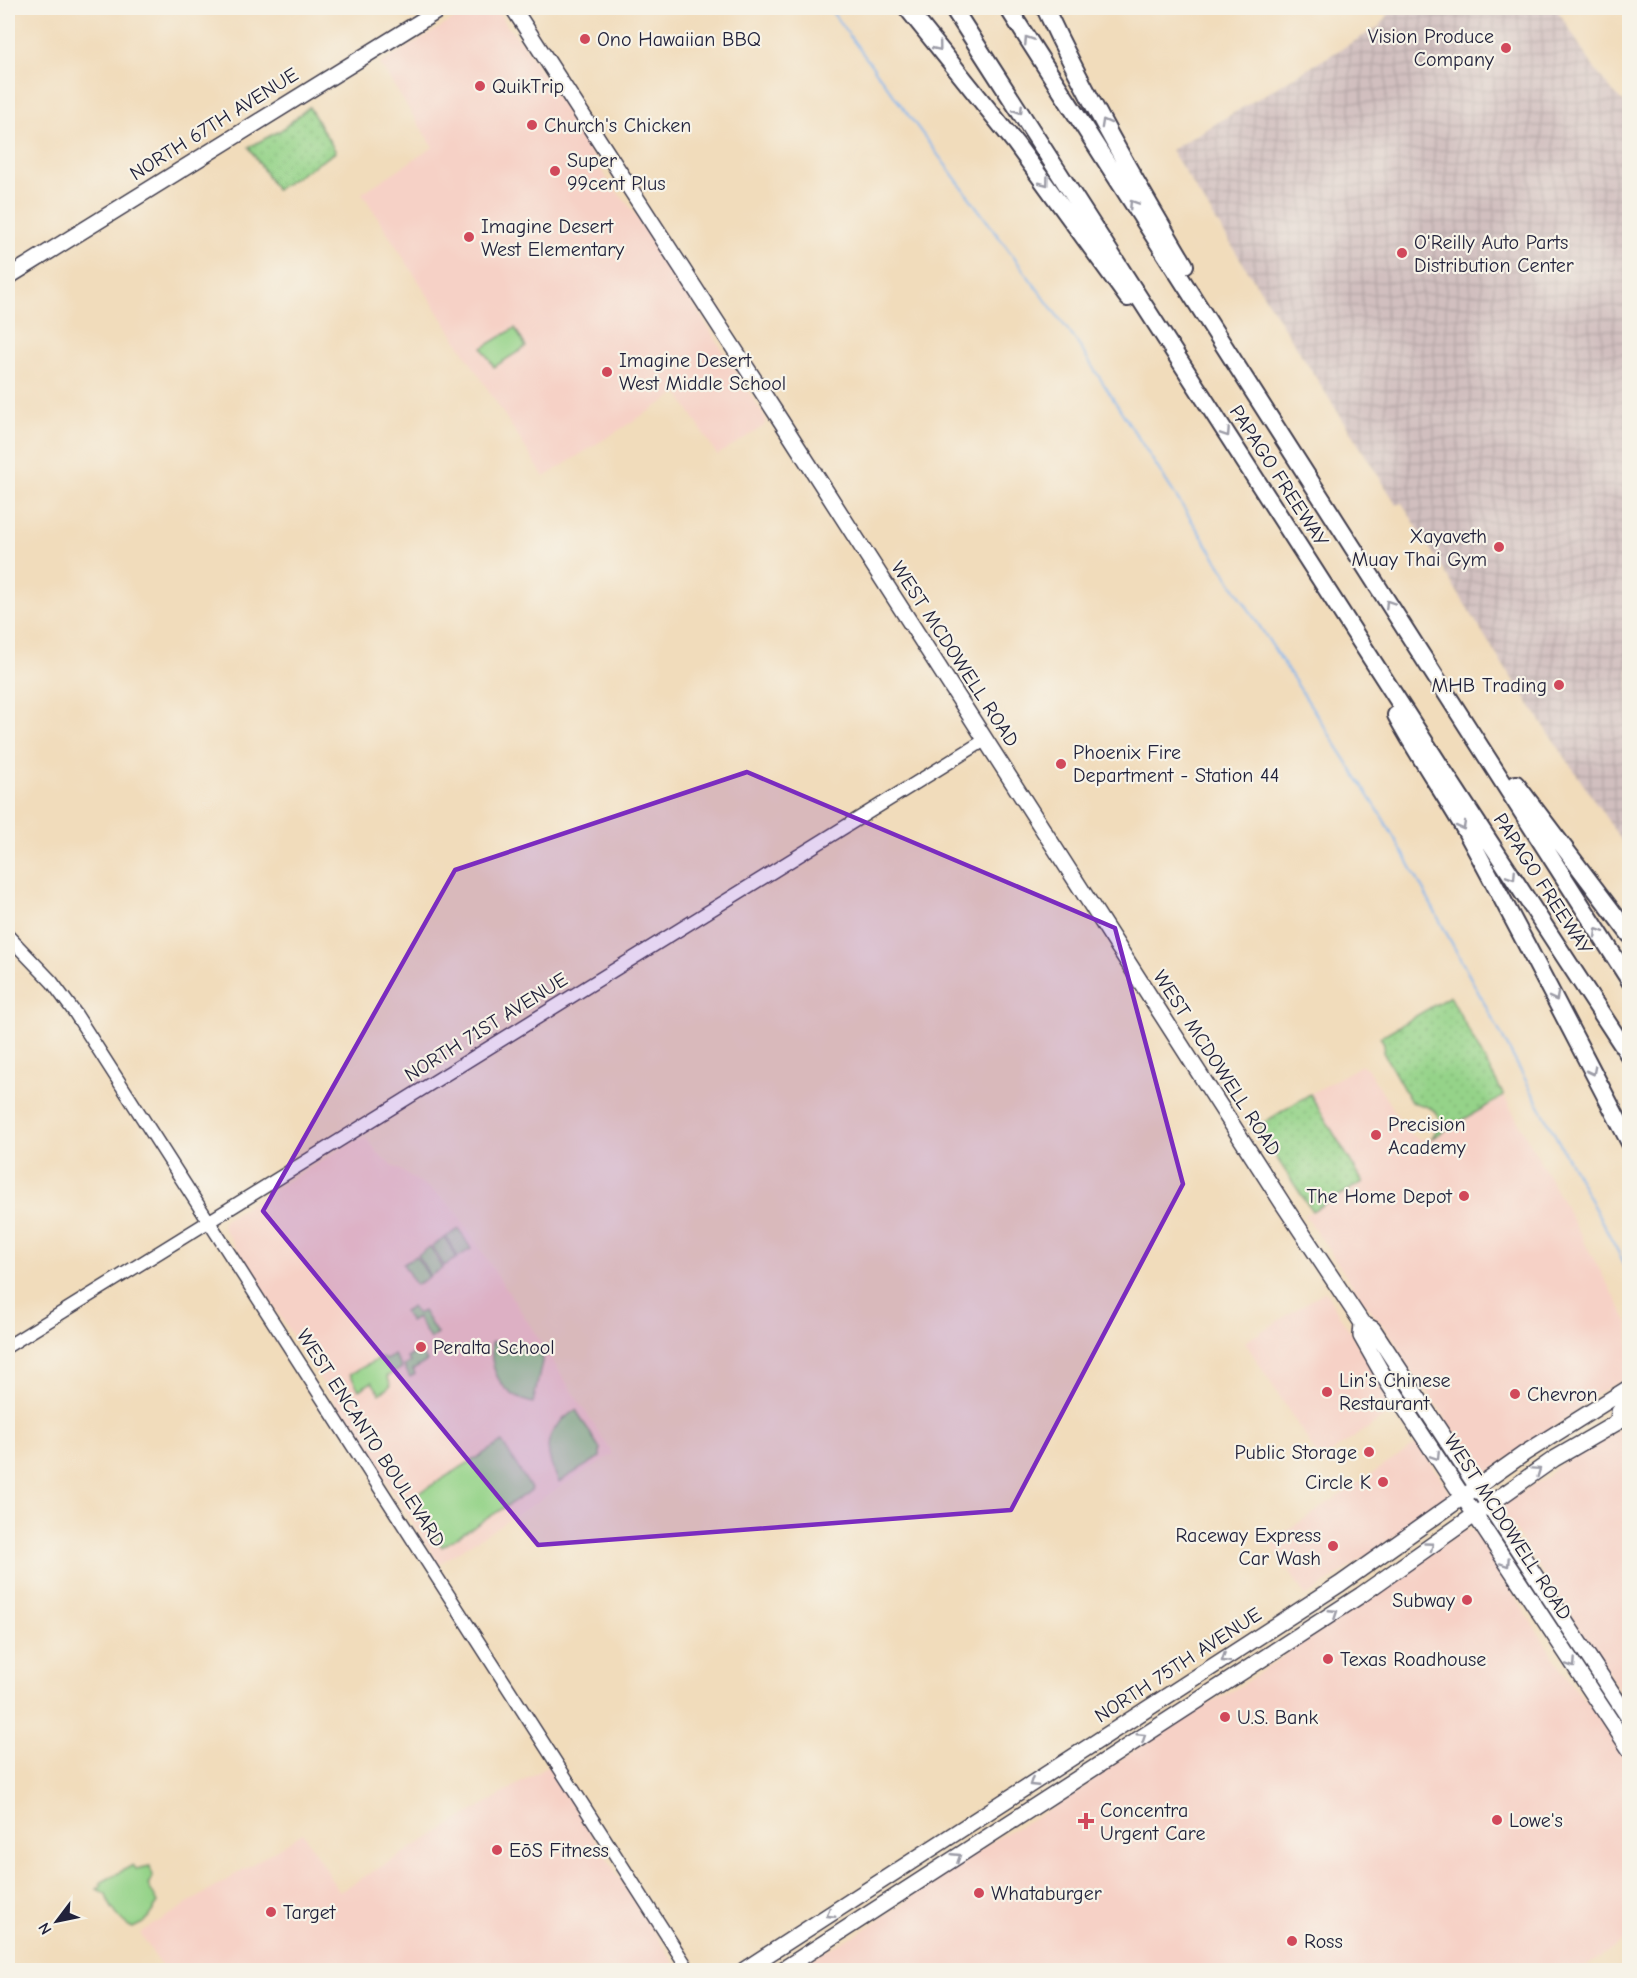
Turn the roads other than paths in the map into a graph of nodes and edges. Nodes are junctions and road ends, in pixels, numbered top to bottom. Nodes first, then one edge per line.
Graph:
1 (442, 8) edge
2 (513, 8) edge
3 (907, 8) edge
4 (953, 8) edge
5 (1008, 8) edge
6 (1045, 8) edge
7 (8, 277) edge
8 (1194, 384) junction
9 (1289, 448) junction
10 (1330, 592) junction
11 (1420, 653) junction
12 (986, 740) junction
13 (1629, 935) edge
14 (8, 936) edge
15 (1629, 981) edge
16 (1629, 1057) edge
17 (1629, 1143) edge
18 (209, 1220) junction
19 (1362, 1323) junction
20 (8, 1346) edge
21 (1629, 1387) edge
22 (1629, 1398) edge
23 (1623, 1418) edge
24 (1477, 1487) junction
25 (1463, 1498) junction
26 (1488, 1504) junction
27 (1474, 1514) junction
28 (1629, 1720) edge
29 (1629, 1750) edge
30 (987, 1813) junction
31 (908, 1888) junction
32 (864, 1892) junction
33 (689, 1971) edge
34 (744, 1971) edge
35 (782, 1971) edge

1 - 7 main road, NORTH 67TH AVENUE
2 - 12 main road, WEST MCDOWELL ROAD
3 -> 8 highway
4 -> 8 highway, PAPAGO FREEWAY
9 -> 5 highway, PAPAGO FREEWAY
9 -> 6 highway
8 -> 10 highway, PAPAGO FREEWAY
11 -> 9 highway, PAPAGO FREEWAY
10 -> 16 highway, PAPAGO FREEWAY
10 -> 17 highway
11 - 13 highway
15 -> 11 highway, PAPAGO FREEWAY
12 - 18 street, NORTH 71ST AVENUE
12 - 19 main road, WEST MCDOWELL ROAD
14 - 18 street, WEST ENCANTO BOULEVARD
18 - 20 street, NORTH 71ST AVENUE
18 - 33 street, WEST ENCANTO BOULEVARD
19 - 24 main road, WEST MCDOWELL ROAD
19 -> 25 main road, WEST MCDOWELL ROAD
21 - 24 main road, NORTH 75TH AVENUE
22 - 23 main road
26 -> 23 main road, NORTH 75TH AVENUE
24 - 25 main road, NORTH 75TH AVENUE
24 - 26 main road, WEST MCDOWELL ROAD
25 - 27 main road, WEST MCDOWELL ROAD
25 -> 30 main road, NORTH 75TH AVENUE
26 - 27 main road, NORTH 75TH AVENUE
26 - 28 main road, WEST MCDOWELL ROAD
27 -> 29 main road, WEST MCDOWELL ROAD
31 -> 27 main road, NORTH 75TH AVENUE
30 - 31 main road
30 - 32 main road, NORTH 75TH AVENUE
31 - 32 main road
31 - 35 main road, NORTH 75TH AVENUE
32 -> 34 main road, NORTH 75TH AVENUE

